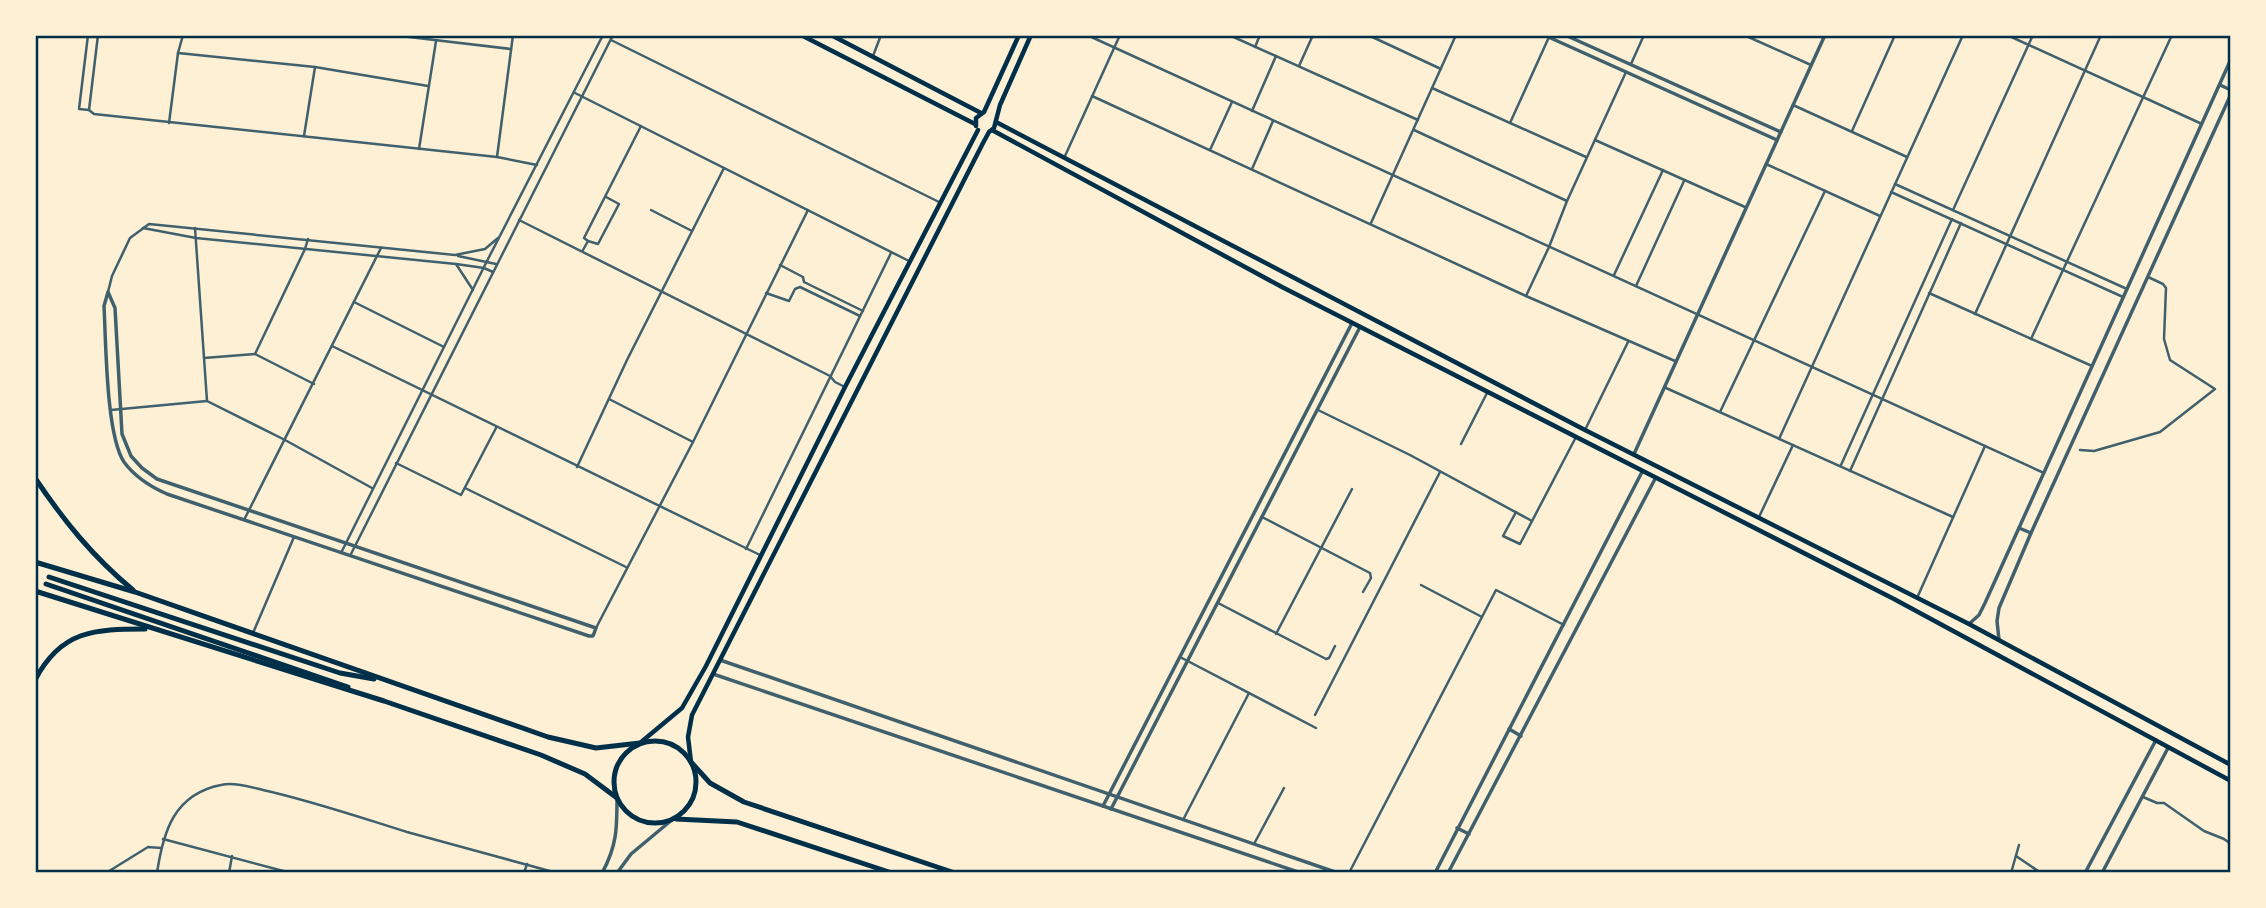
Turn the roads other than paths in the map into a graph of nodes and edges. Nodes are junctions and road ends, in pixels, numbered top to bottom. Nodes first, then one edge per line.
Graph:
1 (88, 35) edge
2 (98, 35) edge
3 (183, 35) edge
4 (392, 35) edge
5 (513, 35) edge
6 (603, 35) edge
7 (613, 35) edge
8 (803, 35) edge
9 (831, 35) edge
10 (881, 35) edge
11 (1020, 35) edge
12 (1031, 35) edge
13 (1087, 35) edge
14 (1120, 35) edge
15 (1229, 35) edge
16 (1260, 35) edge
17 (1313, 35) edge
18 (1368, 35) edge
19 (1456, 35) edge
20 (1565, 35) edge
21 (1644, 35) edge
22 (1746, 35) edge
23 (1825, 35) edge
24 (1895, 35) edge
25 (1963, 35) edge
26 (2007, 35) edge
27 (2033, 35) edge
28 (2101, 35) edge
29 (2172, 35) edge
30 (1547, 36) edge
31 (611, 40) junction
32 (436, 41) junction
33 (2029, 45) junction
34 (1255, 47) junction
35 (1114, 48) junction
36 (511, 50) junction
37 (178, 53) junction
38 (873, 56) junction
39 (1276, 56) junction
40 (2231, 59) edge
41 (1630, 64) junction
42 (1811, 65) junction
43 (1299, 66) junction
44 (315, 67) junction
45 (1441, 69) junction
46 (2085, 70) junction
47 (1626, 72) junction
48 (2220, 85) junction
49 (428, 86) junction
50 (1678, 86) junction
51 (1432, 88) junction
52 (2231, 92) edge
53 (574, 93) junction
54 (1674, 94) junction
55 (582, 96) junction
56 (1092, 96) junction
57 (2143, 97) junction
58 (1233, 102) junction
59 (1793, 105) junction
60 (89, 110) junction
61 (1252, 111) junction
62 (982, 113) junction
63 (1418, 120) junction
64 (996, 121) junction
65 (1273, 121) junction
66 (169, 123) junction
67 (1510, 123) junction
68 (2202, 124) junction
69 (641, 126) junction
70 (976, 127) junction
71 (1414, 129) junction
72 (990, 131) junction
73 (1852, 131) junction
74 (1781, 132) junction
75 (304, 137) junction
76 (1595, 139) junction
77 (1777, 140) junction
78 (419, 149) junction
79 (1210, 150) junction
80 (497, 157) junction
81 (1065, 157) junction
82 (1908, 157) junction
83 (1587, 158) junction
84 (1766, 164) junction
85 (537, 165) junction
86 (724, 168) junction
87 (1252, 169) junction
88 (1663, 170) junction
89 (1393, 175) junction
90 (1684, 180) junction
91 (1895, 184) junction
92 (1825, 191) junction
93 (1891, 192) junction
94 (606, 196) junction
95 (1567, 201) junction
96 (939, 202) junction
97 (1746, 208) junction
98 (651, 210) dead end
99 (808, 210) junction
100 (1953, 211) junction
101 (1881, 216) junction
102 (1952, 219) junction
103 (519, 220) junction
104 (1371, 223) junction
105 (1961, 223) junction
106 (143, 228) junction
107 (195, 228) junction
108 (692, 231) junction
109 (501, 236) junction
110 (2010, 236) junction
111 (196, 238) junction
112 (308, 239) junction
113 (588, 241) junction
114 (2006, 244) junction
115 (382, 247) junction
116 (1549, 247) junction
117 (305, 249) junction
118 (582, 251) junction
119 (891, 252) junction
120 (455, 255) junction
121 (377, 257) junction
122 (487, 261) junction
123 (909, 261) junction
124 (2067, 262) junction
125 (456, 264) junction
126 (496, 264) junction
127 (780, 265) junction
128 (484, 268) junction
129 (2063, 270) junction
130 (493, 272) junction
131 (1288, 276) junction
132 (1614, 276) junction
133 (2147, 277) junction
134 (1282, 286) junction
135 (1636, 286) junction
136 (2127, 289) junction
137 (473, 290) junction
138 (662, 291) junction
139 (108, 292) junction
140 (766, 293) junction
141 (1929, 293) junction
142 (1526, 296) junction
143 (2123, 297) junction
144 (354, 302) junction
145 (863, 311) junction
146 (1975, 314) junction
147 (1698, 315) junction
148 (860, 316) junction
149 (1352, 323) junction
150 (1360, 327) junction
151 (746, 334) junction
152 (2031, 339) junction
153 (1629, 340) junction
154 (1754, 340) junction
155 (332, 346) junction
156 (444, 347) junction
157 (255, 354) junction
158 (204, 358) junction
159 (1677, 362) junction
160 (2092, 366) junction
161 (1812, 367) junction
162 (830, 376) junction
163 (314, 384) junction
164 (845, 387) junction
165 (1665, 388) junction
166 (422, 390) junction
167 (1487, 393) junction
168 (431, 394) junction
169 (1873, 394) junction
170 (609, 399) junction
171 (1882, 399) junction
172 (207, 401) junction
173 (1531, 402) junction
174 (1310, 405) junction
175 (111, 410) junction
176 (120, 410) junction
177 (1318, 410) junction
178 (1526, 412) junction
179 (1720, 412) junction
180 (496, 428) junction
181 (1585, 430) junction
182 (1576, 437) junction
183 (1779, 439) junction
184 (285, 440) junction
185 (693, 442) junction
186 (1461, 444) dead end
187 (1793, 445) junction
188 (1985, 446) junction
189 (2080, 450) dead end
190 (1634, 454) junction
191 (396, 463) junction
192 (577, 467) junction
193 (1841, 467) junction
194 (1850, 471) junction
195 (1440, 472) junction
196 (1642, 472) junction
197 (2044, 472) junction
198 (35, 478) edge
199 (1655, 479) junction
200 (373, 488) junction
201 (466, 488) junction
202 (1352, 489) dead end
203 (659, 507) junction
204 (248, 511) junction
205 (1255, 512) junction
206 (1516, 512) junction
207 (1262, 517) junction
208 (1759, 517) junction
209 (1953, 517) junction
210 (244, 520) junction
211 (1532, 521) junction
212 (2019, 528) junction
213 (1786, 530) junction
214 (2031, 533) junction
215 (294, 537) junction
216 (1780, 542) junction
217 (345, 543) junction
218 (354, 546) junction
219 (1321, 547) junction
220 (747, 549) junction
221 (341, 552) junction
222 (350, 556) junction
223 (761, 556) junction
224 (35, 562) edge
225 (627, 567) junction
226 (1421, 585) dead end
227 (1899, 589) junction
228 (35, 591) edge
229 (135, 592) junction
230 (1363, 592) dead end
231 (1917, 598) junction
232 (1210, 599) junction
233 (1894, 599) junction
234 (1218, 603) junction
235 (1482, 617) junction
236 (1969, 624) junction
237 (1564, 625) junction
238 (596, 628) junction
239 (152, 629) junction
240 (253, 633) junction
241 (1276, 634) junction
242 (1999, 640) junction
243 (1335, 646) dead end
244 (1180, 657) junction
245 (720, 660) junction
246 (1188, 661) junction
247 (713, 674) junction
248 (35, 680) edge
249 (391, 683) junction
250 (1250, 693) junction
251 (384, 701) junction
252 (1315, 715) dead end
253 (1316, 728) dead end
254 (1509, 729) junction
255 (1521, 736) junction
256 (2156, 740) junction
257 (640, 743) junction
258 (2169, 747) junction
259 (691, 762) junction
260 (2231, 765) edge
261 (2231, 781) edge
262 (1284, 788) dead end
263 (1109, 794) junction
264 (1118, 797) junction
265 (2142, 797) junction
266 (617, 798) junction
267 (1103, 806) junction
268 (1111, 809) junction
269 (673, 819) junction
270 (1183, 820) junction
271 (1457, 828) junction
272 (1469, 834) junction
273 (163, 839) junction
274 (1254, 844) junction
275 (2231, 844) edge
276 (2019, 845) dead end
277 (161, 848) junction
278 (232, 856) junction
279 (2016, 856) junction
280 (1298, 859) junction
281 (527, 864) junction
282 (1293, 870) junction
283 (106, 873) edge
284 (157, 873) edge
285 (229, 873) edge
286 (291, 873) edge
287 (524, 873) edge
288 (557, 873) edge
289 (602, 873) edge
290 (617, 873) edge
291 (892, 873) edge
292 (955, 873) edge
293 (1301, 873) edge
294 (1338, 873) edge
295 (1349, 873) edge
296 (1434, 873) edge
297 (1448, 873) edge
298 (2011, 873) edge
299 (2041, 873) edge
300 (2085, 873) edge
301 (2102, 873) edge

1 - 60 street
2 - 60 street
3 - 37 street
4 - 32 street
5 - 36 street
6 - 53 street
7 - 31 street
8 - 70 main road
9 - 38 main road
10 - 38 street
11 - 62 main road
12 - 64 main road
13 - 35 street
14 - 35 street
15 - 34 street
16 - 34 street
17 - 43 street
18 - 45 street
19 - 45 street
20 - 41 street
21 - 41 street
22 - 42 street
23 - 42 street
24 - 73 street
25 - 82 street
26 - 33 street
27 - 33 street
28 - 46 street
29 - 57 street
30 - 47 street
30 - 67 street
31 - 55 street
31 - 96 street
32 - 36 street
32 - 49 street
33 - 46 street
33 - 100 street
34 - 39 street
35 - 56 street
35 - 58 street
36 - 80 street
37 - 44 street
37 - 66 street
38 - 62 main road
39 - 43 street
39 - 61 street
40 - 48 street
41 - 50 street
42 - 59 street
43 - 63 street
44 - 49 street
44 - 75 street
45 - 51 street
46 - 57 street
46 - 110 street
47 - 54 street
47 - 76 street
48 - 52 street
48 - 68 street
49 - 78 street
50 - 54 street
50 - 74 street
51 - 63 street
51 - 67 street
52 - 133 street
53 - 55 street
53 - 85 street
54 - 77 street
55 - 69 street
55 - 103 street
56 - 79 street
56 - 81 street
57 - 68 street
57 - 124 street
58 - 61 street
58 - 79 street
59 - 73 street
59 - 74 street
60 - 66 street
61 - 65 street
62 - 64 main road
62 - 70 main road
63 - 71 street
64 - 72 main road
64 - 81 main road
65 - 87 street
65 - 89 street
66 - 75 street
67 - 83 street
68 - 136 street
69 - 86 street
69 - 94 street
70 - 72 main road
70 - 96 main road
71 - 89 street
71 - 95 street
72 - 134 main road
72 - 245 main road
73 - 82 street
74 - 77 street
75 - 78 street
76 - 83 street
76 - 88 street
77 - 84 street
78 - 80 street
79 - 87 street
80 - 85 street
81 - 131 main road
82 - 91 street
83 - 95 street
84 - 92 street
84 - 97 street
85 - 109 street
86 - 99 street
86 - 108 street
87 - 104 street
88 - 90 street
88 - 132 street
89 - 104 street
89 - 116 street
90 - 97 street
90 - 135 street
91 - 93 street
91 - 100 street
92 - 101 street
92 - 154 street
93 - 101 street
93 - 102 street
94 - 113 street
94 - 113 street
95 - 116 street
96 - 123 main road
97 - 147 street
98 - 108 street
99 - 119 street
99 - 127 street
100 - 110 street
101 - 161 street
102 - 105 street
102 - 169 street
103 - 118 street
103 - 126 street
104 - 142 street
105 - 114 street
105 - 141 street
106 - 107 street
106 - 111 street
106 - 139 street
107 - 111 street
107 - 112 street
108 - 138 street
109 - 120 street
109 - 122 street
110 - 114 street
110 - 124 street
111 - 117 street
111 - 158 street
112 - 115 street
112 - 117 street
113 - 118 street
114 - 129 street
114 - 146 street
115 - 120 street
115 - 121 street
116 - 132 street
116 - 142 street
117 - 121 street
117 - 157 street
118 - 138 street
119 - 123 street
119 - 145 street
120 - 122 street
121 - 125 street
121 - 144 street
122 - 126 street
122 - 128 street
123 - 164 main road
124 - 129 street
124 - 136 street
125 - 128 street
125 - 137 street
126 - 130 street
127 - 140 street
127 - 145 street
128 - 130 street
128 - 137 street
129 - 143 street
129 - 152 street
130 - 168 street
131 - 134 main road
131 - 173 main road
132 - 135 street
133 - 189 street
133 - 214 street
134 - 149 main road
135 - 147 street
136 - 143 street
137 - 156 street
138 - 151 street
138 - 170 street
139 - 175 street
139 - 176 street
140 - 148 street
140 - 151 street
141 - 146 street
141 - 171 street
142 - 153 street
143 - 160 street
144 - 155 street
144 - 156 street
145 - 148 street
146 - 152 street
147 - 154 street
147 - 159 street
148 - 162 street
149 - 150 main road
149 - 174 street
150 - 167 main road
150 - 177 street
151 - 162 street
151 - 185 street
152 - 160 street
153 - 159 street
153 - 181 street
154 - 161 street
154 - 179 street
155 - 163 street
155 - 166 street
156 - 166 street
157 - 158 street
157 - 163 street
158 - 172 street
159 - 165 street
160 - 197 street
161 - 169 street
161 - 183 street
162 - 164 street
162 - 220 street
163 - 184 street
164 - 223 main road
165 - 179 street
165 - 190 street
166 - 168 street
166 - 200 street
167 - 178 main road
167 - 186 street
168 - 180 street
168 - 191 street
169 - 171 street
169 - 193 street
170 - 185 street
170 - 192 street
171 - 188 street
171 - 194 street
172 - 176 street
172 - 184 street
173 - 178 main road
173 - 181 main road
174 - 177 street
174 - 205 street
175 - 176 street
175 - 210 street
176 - 204 street
177 - 195 street
177 - 207 street
178 - 182 main road
179 - 183 street
180 - 192 street
180 - 201 street
181 - 190 main road
182 - 196 main road
182 - 211 street
183 - 187 street
184 - 200 street
184 - 204 street
185 - 203 street
187 - 193 street
187 - 208 street
188 - 197 street
188 - 209 street
190 - 208 main road
191 - 201 street
191 - 218 street
192 - 203 street
193 - 194 street
194 - 209 street
195 - 206 street
195 - 252 street
196 - 199 main road
196 - 237 street
197 - 212 street
198 - 229 highway
199 - 216 main road
199 - 255 street
200 - 217 street
201 - 225 street
202 - 219 street
203 - 220 street
203 - 225 street
204 - 210 street
204 - 217 street
205 - 207 street
205 - 232 street
206 - 211 street
206 - 211 street
207 - 219 street
207 - 234 street
208 - 213 main road
209 - 231 street
210 - 215 street
212 - 214 street
212 - 236 street
213 - 216 main road
213 - 227 main road
214 - 242 street
215 - 221 street
215 - 240 street
216 - 233 main road
217 - 218 street
217 - 221 street
218 - 222 street
218 - 238 street
219 - 230 street
219 - 241 street
220 - 223 street
221 - 222 street
222 - 238 street
223 - 257 main road
224 - 229 highway
225 - 238 street
226 - 235 street
227 - 231 main road
227 - 233 main road
228 - 239 highway
229 - 240 highway
231 - 236 main road
232 - 234 street
232 - 244 street
233 - 256 main road
234 - 241 street
234 - 246 street
235 - 237 street
235 - 295 street
236 - 242 main road
237 - 254 street
239 - 248 highway
239 - 251 highway
240 - 249 highway
241 - 243 street
242 - 260 main road
244 - 246 street
244 - 263 street
245 - 247 main road
245 - 263 street
246 - 250 street
246 - 264 street
247 - 259 main road
247 - 267 street
249 - 251 highway
249 - 257 highway
250 - 253 street
250 - 270 street
251 - 266 highway
254 - 255 street
254 - 271 street
255 - 272 street
256 - 258 main road
256 - 300 street
257 - 259 highway
257 - 266 highway
258 - 261 main road
258 - 265 street
259 - 269 highway
259 - 292 highway
262 - 274 street
263 - 264 street
263 - 267 street
264 - 268 street
264 - 270 street
265 - 275 street
265 - 301 street
266 - 269 highway
266 - 289 street
267 - 268 street
268 - 282 street
269 - 290 street
269 - 291 highway
270 - 274 street
271 - 272 street
271 - 296 street
272 - 297 street
273 - 277 street
273 - 278 street
273 - 281 street
274 - 280 street
276 - 279 street
277 - 283 street
277 - 284 street
278 - 285 street
278 - 286 street
279 - 298 street
279 - 299 street
280 - 282 street
280 - 294 street
281 - 287 street
281 - 288 street
282 - 293 street

